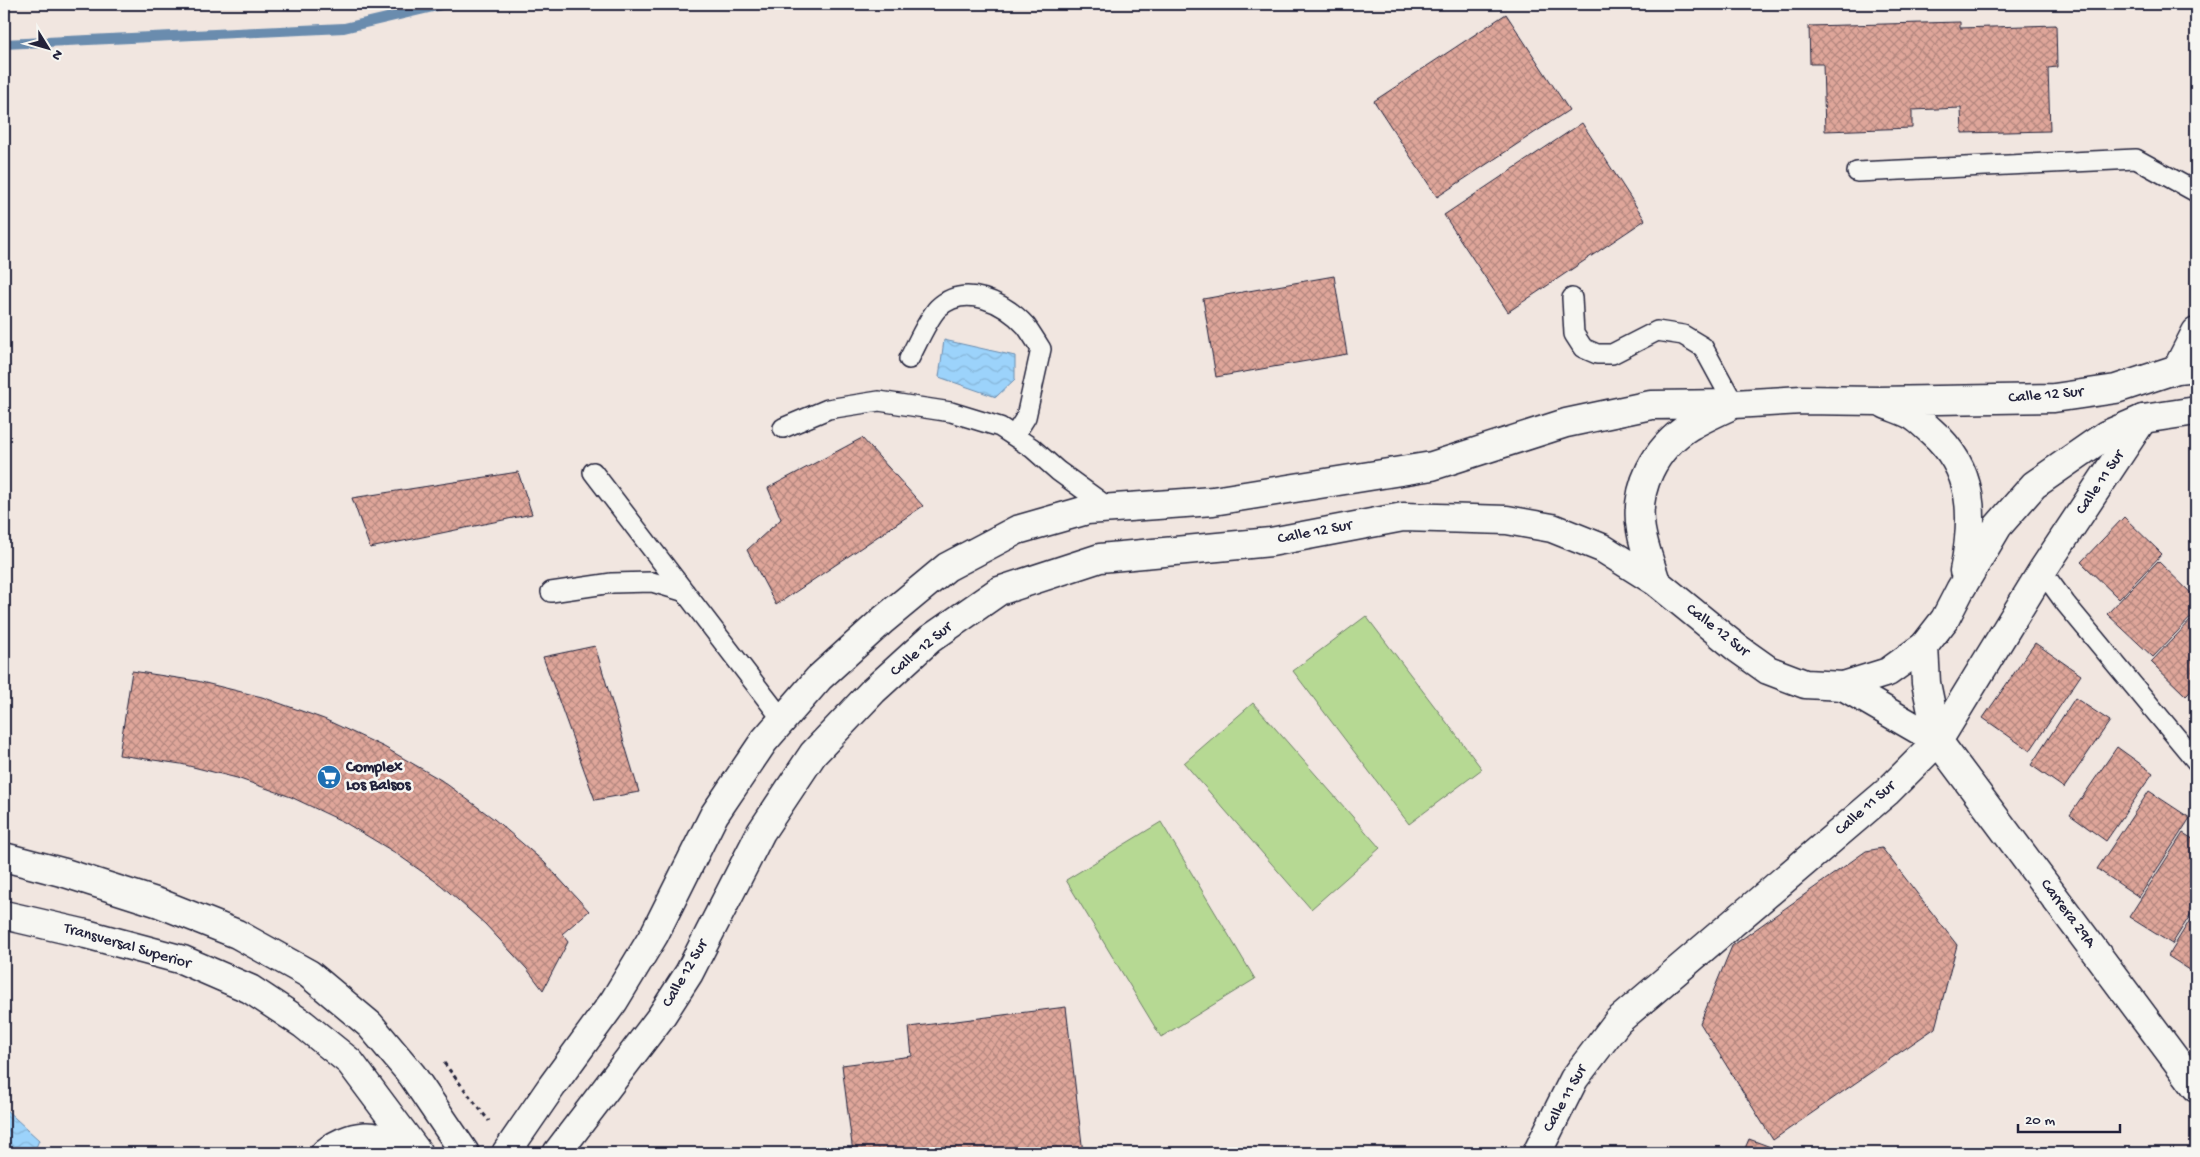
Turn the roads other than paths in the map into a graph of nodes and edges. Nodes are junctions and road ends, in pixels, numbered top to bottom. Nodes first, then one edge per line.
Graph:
1 (1857, 172) dead end
2 (2196, 192) edge
3 (1572, 298) dead end
4 (2196, 332) edge
5 (908, 359) dead end
6 (2187, 368) edge
7 (1878, 401) junction
8 (1734, 404) junction
9 (2196, 411) edge
10 (2144, 419) junction
11 (783, 428) dead end
12 (1014, 436) junction
13 (593, 472) dead end
14 (1109, 508) junction
15 (2042, 571) junction
16 (1656, 582) junction
17 (1960, 590) junction
18 (551, 592) dead end
19 (685, 592) junction
20 (1924, 646) junction
21 (1843, 686) junction
22 (782, 719) junction
23 (1938, 741) junction
24 (2196, 761) edge
25 (4, 857) edge
26 (4, 915) edge
27 (2196, 1087) edge
28 (325, 1153) edge
29 (407, 1153) edge
30 (418, 1153) edge
31 (465, 1153) edge
32 (506, 1153) edge
33 (557, 1153) edge
34 (1537, 1153) edge

1 - 2 lane
3 - 8 lane
4 - 6 main road
5 - 12 lane
6 - 7 main road, Calle 12 Sur
7 - 8 main road, Calle 12 Sur
7 - 17 main road
8 - 14 main road, Calle 12 Sur
8 - 16 main road
9 - 10 main road, Calle 12 Sur
10 - 15 main road, Calle 11 Sur
10 - 17 main road, Calle 12 Sur
11 - 12 lane
12 - 14 lane
13 - 19 lane
14 - 22 main road, Calle 12 Sur
15 - 23 main road, Calle 11 Sur
15 - 24 lane
16 - 21 main road, Calle 12 Sur
16 - 33 main road, Calle 12 Sur
17 - 20 main road, Calle 12 Sur
18 - 19 lane
19 - 22 lane
20 - 21 main road, Calle 12 Sur
20 - 23 main road, Carrera 29A
21 - 23 main road, Carrera 29A
22 - 32 main road, Calle 12 Sur
23 - 27 main road, Carrera 29A
23 - 34 main road, Calle 11 Sur
25 - 31 main road
26 - 30 main road, Transversal Superior
28 - 29 main road

